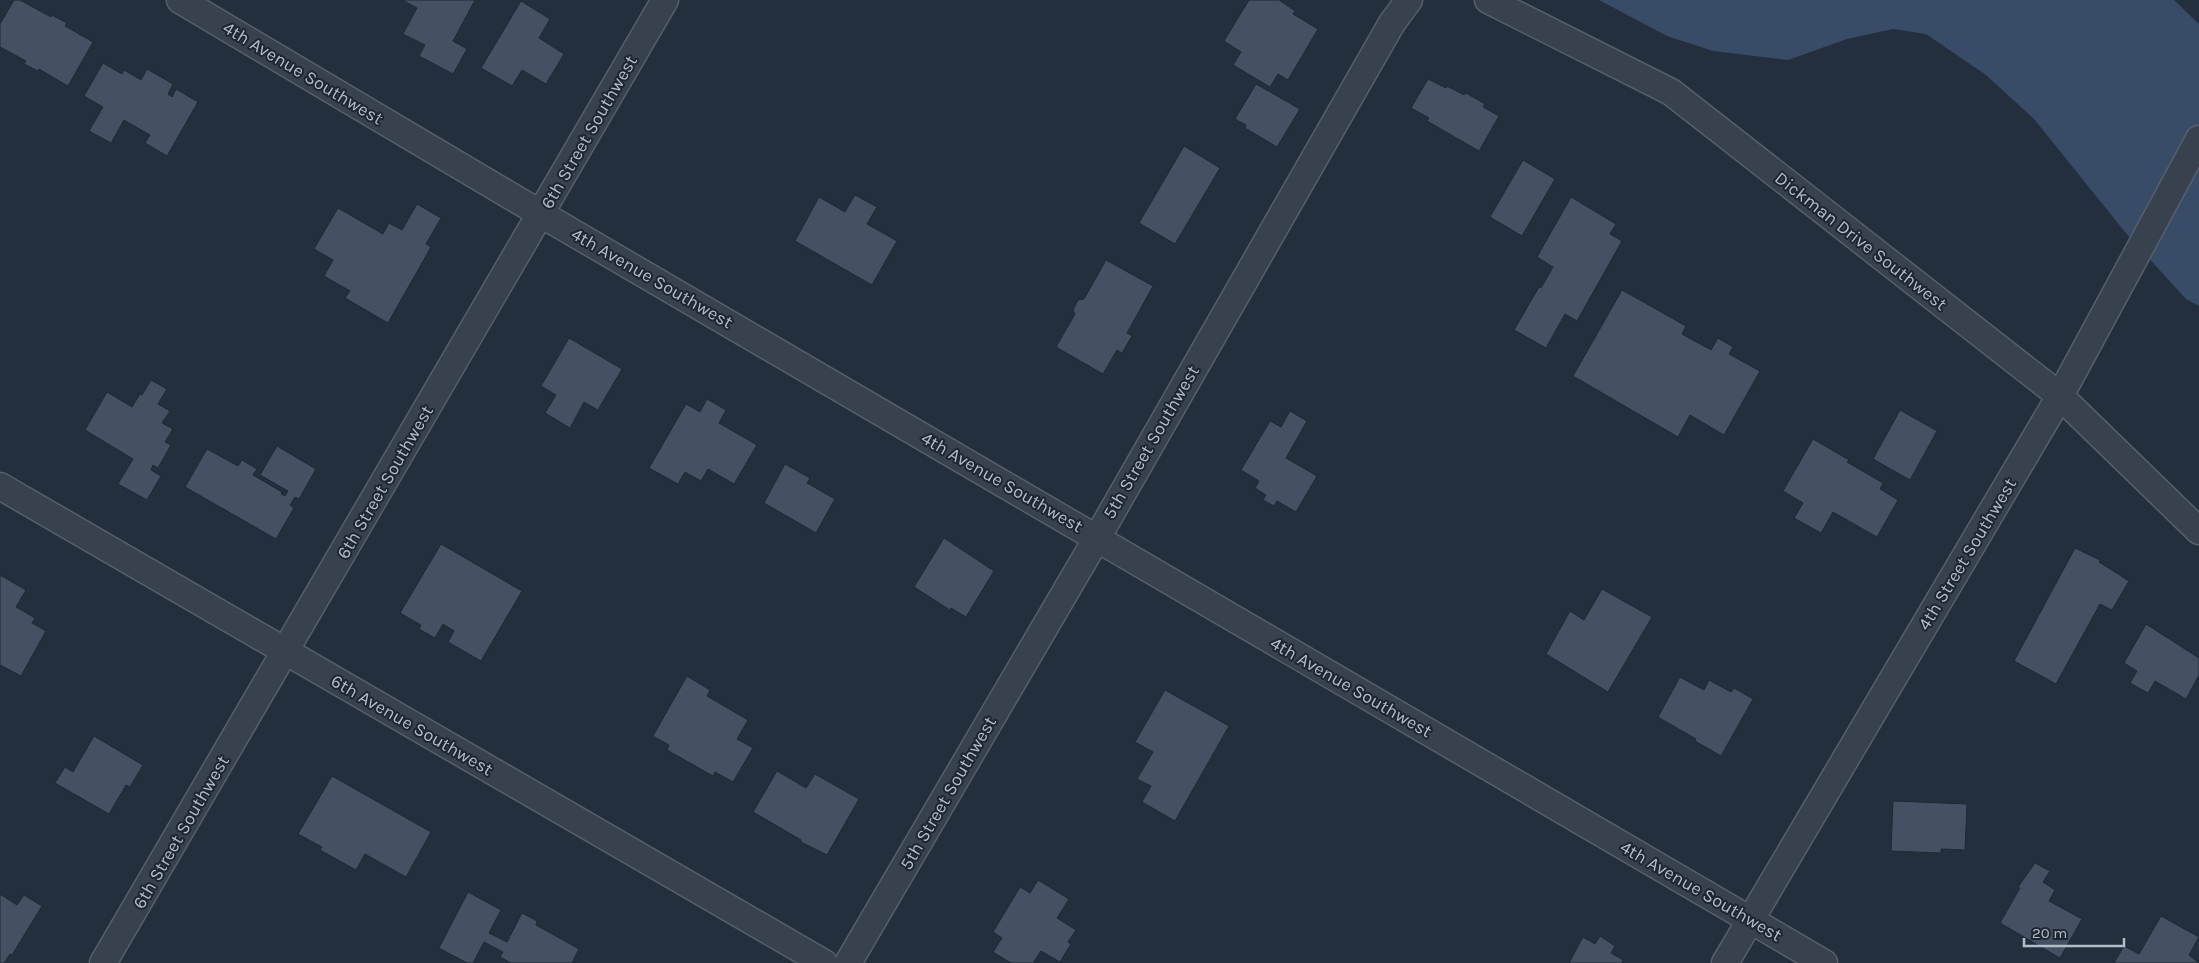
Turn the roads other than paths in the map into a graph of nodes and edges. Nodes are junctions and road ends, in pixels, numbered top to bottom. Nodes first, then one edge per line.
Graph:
1 (180, 0) edge
2 (665, 0) edge
3 (1409, 0) edge
4 (1488, 0) edge
5 (2199, 139) edge
6 (541, 214) junction
7 (2060, 396) junction
8 (0, 486) edge
9 (2199, 531) edge
10 (1097, 538) junction
11 (286, 652) junction
12 (1750, 920) junction
13 (103, 963) edge
14 (824, 963) edge
15 (848, 963) edge
16 (1725, 963) edge
17 (1824, 963) edge

1 - 6 street, 4th Avenue Southwest
2 - 6 street, 6th Street Southwest
3 - 10 street, 5th Street Southwest
4 - 7 street, Dickman Drive Southwest
5 - 7 street, 4th Street Southwest
6 - 10 street, 4th Avenue Southwest
6 - 11 street, 6th Street Southwest
7 - 9 street, Dickman Drive Southwest
7 - 12 street, 4th Street Southwest
8 - 11 street, 6th Avenue Southwest
10 - 12 street, 4th Avenue Southwest
10 - 15 street, 5th Street Southwest
11 - 13 street, 6th Street Southwest
11 - 14 street, 6th Avenue Southwest
12 - 16 street, 4th Street Southwest
12 - 17 street, 4th Avenue Southwest

